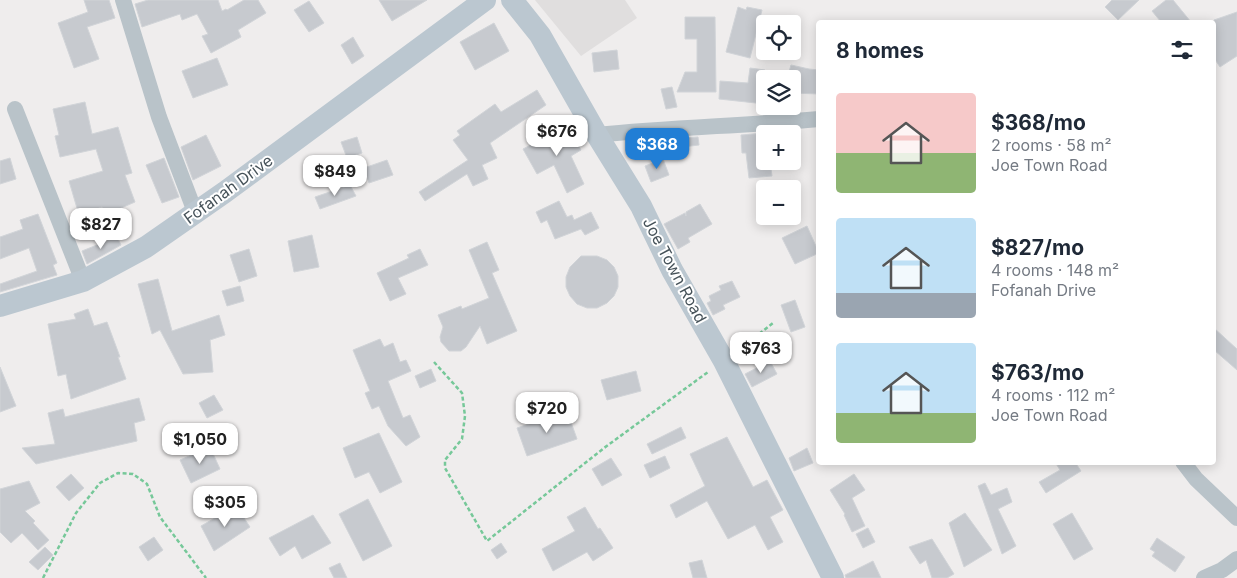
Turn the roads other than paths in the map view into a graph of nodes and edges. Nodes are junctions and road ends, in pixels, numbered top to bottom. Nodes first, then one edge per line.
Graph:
1 (123, 0) edge
2 (485, 0) edge
3 (512, 0) edge
4 (15, 109) dead end
5 (816, 119) edge
6 (597, 135) junction
7 (195, 212) junction
8 (83, 281) junction
9 (0, 306) edge
10 (1185, 465) edge
11 (1237, 518) edge
12 (1237, 559) edge
13 (832, 578) edge
14 (1204, 578) edge

1 - 7 street
2 - 7 street, Fofanah Drive
3 - 6 street, Joe Town Road
4 - 8 street
5 - 6 street
6 - 13 street, Joe Town Road
7 - 8 street, Fofanah Drive
8 - 9 street, Fofanah Drive
10 - 11 street
12 - 14 street

